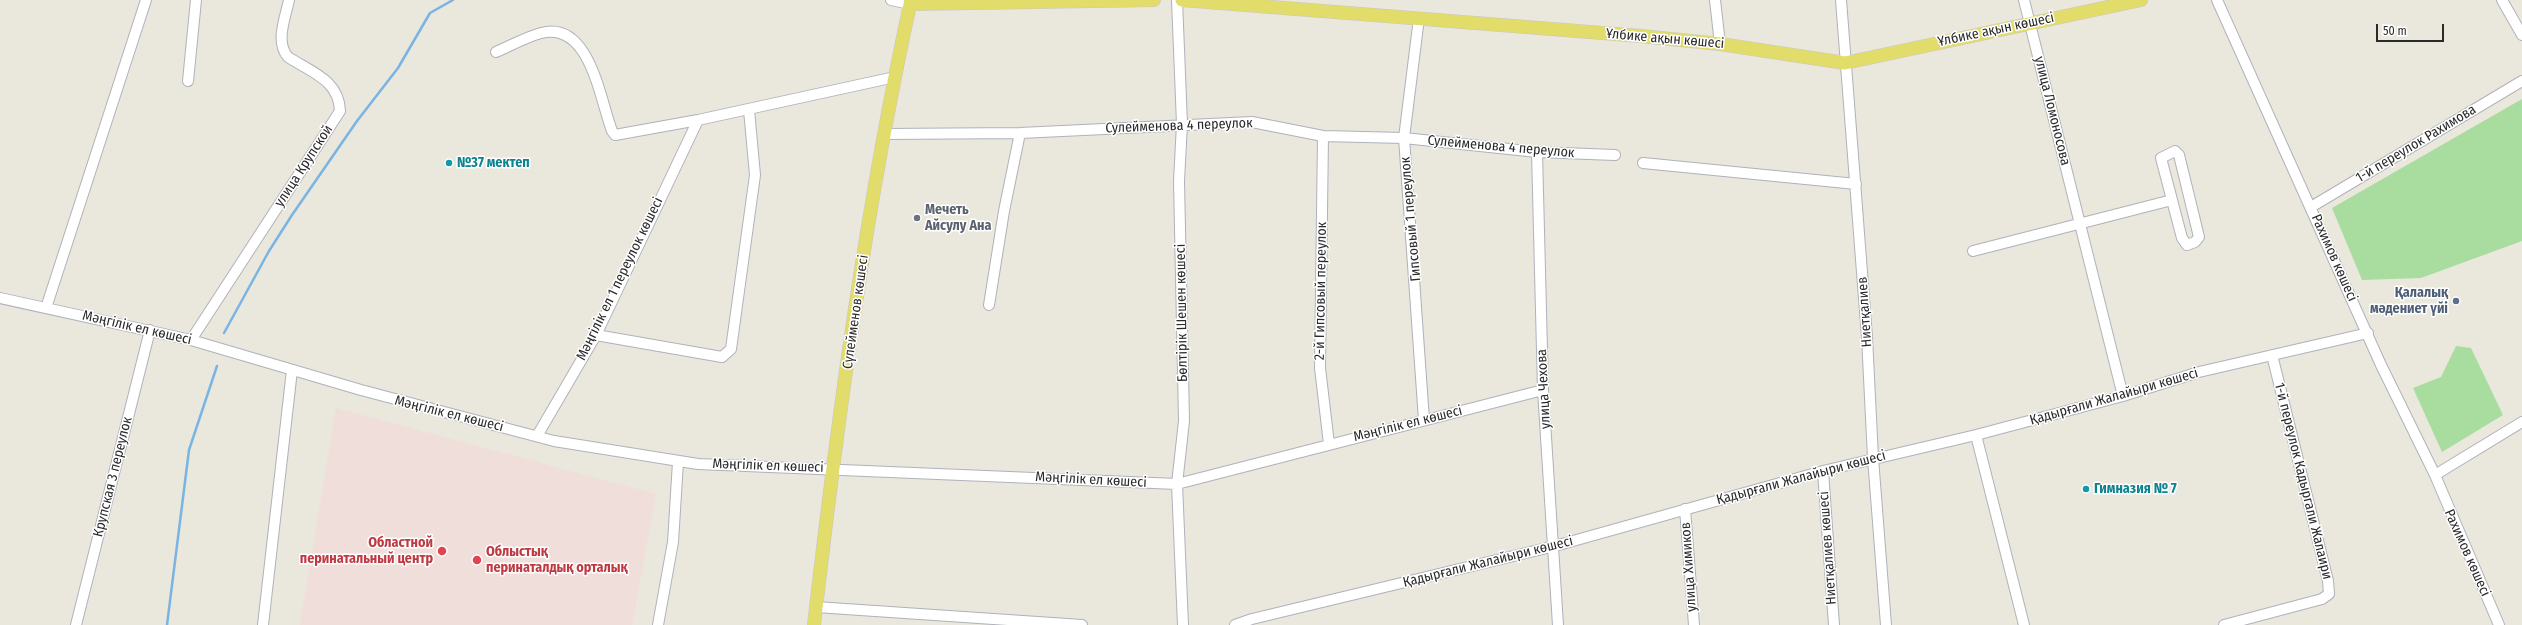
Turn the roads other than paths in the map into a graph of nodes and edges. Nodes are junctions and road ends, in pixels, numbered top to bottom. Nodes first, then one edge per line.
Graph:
1 (146, 0) edge
2 (196, 0) edge
3 (289, 0) edge
4 (891, 0) edge
5 (1154, 0) edge
6 (1177, 0) edge
7 (1182, 0) edge
8 (1715, 0) edge
9 (1841, 0) edge
10 (2024, 0) edge
11 (2141, 0) edge
12 (2217, 0) edge
13 (2502, 0) edge
14 (1061, 1) edge
15 (910, 2) edge
16 (1302, 4) edge
17 (1419, 18) junction
18 (2030, 23) junction
19 (2522, 35) edge
20 (1720, 44) junction
21 (496, 52) dead end
22 (1845, 63) junction
23 (895, 77) junction
24 (188, 81) dead end
25 (2522, 81) edge
26 (749, 110) junction
27 (698, 120) junction
28 (1182, 124) junction
29 (885, 134) junction
30 (1020, 134) junction
31 (1323, 136) junction
32 (1404, 138) junction
33 (1537, 152) junction
34 (1615, 154) dead end
35 (1643, 162) dead end
36 (1856, 184) junction
37 (2172, 200) junction
38 (2311, 207) junction
39 (2080, 223) junction
40 (1973, 251) dead end
41 (0, 298) edge
42 (989, 305) dead end
43 (46, 308) junction
44 (150, 330) junction
45 (2368, 332) junction
46 (596, 335) junction
47 (191, 340) junction
48 (2272, 355) junction
49 (292, 370) junction
50 (1543, 390) junction
51 (2123, 396) junction
52 (1424, 420) junction
53 (2522, 422) edge
54 (1976, 435) junction
55 (537, 436) junction
56 (1329, 444) junction
57 (1873, 458) junction
58 (678, 462) junction
59 (833, 468) junction
60 (1823, 471) junction
61 (2434, 475) junction
62 (1177, 484) junction
63 (1685, 510) junction
64 (1555, 546) junction
65 (816, 607) junction
66 (76, 625) edge
67 (263, 625) edge
68 (658, 625) edge
69 (814, 625) edge
70 (1082, 625) edge
71 (1183, 625) edge
72 (1235, 625) edge
73 (1558, 625) edge
74 (1694, 625) edge
75 (1834, 625) edge
76 (1886, 625) edge
77 (2024, 625) edge
78 (2224, 625) edge
79 (2499, 625) edge

1 - 43 street
2 - 24 street
3 - 47 street, улица Крупской
4 - 15 street
5 - 14 main road
6 - 28 street, Бөлтірік Шешен көшесі
7 - 16 main road, Ұлбике ақын көшесі
8 - 20 street
9 - 22 street, Ниетқалиев
10 - 18 street, улица Ломоносова
11 - 18 main road, Ұлбике ақын көшесі
12 - 38 street, Рахимов көшесі
13 - 19 street
14 - 15 main road
15 - 23 main road, Сүлейменов көшесі
16 - 17 main road, Ұлбике ақын көшесі
17 - 20 main road, Ұлбике ақын көшесі
17 - 32 street, Гипсовый 1 переулок
18 - 22 main road, Ұлбике ақын көшесі
18 - 39 street, улица Ломоносова
20 - 22 main road, Ұлбике ақын көшесі
21 - 27 street
22 - 36 street, Ниетқалиев
23 - 26 street
23 - 29 main road, Сүлейменов көшесі
25 - 38 street, 1-й переулок Рахимова
26 - 27 street
26 - 46 street
27 - 46 street, Мәңгілік ел 1 переулок көшесі
28 - 30 street, Сулейменова 4 переулок
28 - 31 street, Сулейменова 4 переулок
28 - 62 street, Бөлтірік Шешен көшесі
29 - 30 street, Сулейменова 4 переулок
29 - 59 main road, Сүлейменов көшесі
30 - 42 street
31 - 32 street, Сулейменова 4 переулок
31 - 56 street, 2-й Гипсовый переулок
32 - 33 street, Сулейменова 4 переулок
32 - 52 street, Гипсовый 1 переулок
33 - 34 street, Сулейменова 4 переулок
33 - 50 street, улица Чехова
35 - 36 street
36 - 57 street, Ниетқалиев
37 - 37 street
37 - 39 street
38 - 45 street, Рахимов көшесі
39 - 40 street
39 - 51 street, улица Ломоносова
41 - 43 street, Мәңгілік ел көшесі
43 - 44 street, Мәңгілік ел көшесі
44 - 47 street, Мәңгілік ел көшесі
44 - 66 street, Крупская 3 переулок
45 - 48 street, Қадырғали Жалайыри көшесі
45 - 61 street, Рахимов көшесі
46 - 55 street, Мәңгілік ел 1 переулок көшесі
47 - 49 street, Мәңгілік ел көшесі
48 - 51 street, Қадырғали Жалайыри көшесі
48 - 78 street, 1-й переулок Кадыргали Жалаири
49 - 55 street, Мәңгілік ел көшесі
49 - 67 street
50 - 52 street, Мәңгілік ел көшесі
50 - 64 street, улица Чехова
51 - 54 street, Қадырғали Жалайыри көшесі
52 - 56 street, Мәңгілік ел көшесі
53 - 61 street
54 - 57 street, Қадырғали Жалайыри көшесі
54 - 77 street
55 - 58 street, Мәңгілік ел көшесі
56 - 62 street, Мәңгілік ел көшесі
57 - 60 street, Қадырғали Жалайыри көшесі
57 - 76 street, Ниетқалиев
58 - 59 street, Мәңгілік ел көшесі
58 - 68 street
59 - 62 street, Мәңгілік ел көшесі
59 - 65 main road, Сүлейменов көшесі
60 - 63 street, Қадырғали Жалайыри көшесі
60 - 75 street, Ниетқалиев көшесі
61 - 79 street, Рахимов көшесі
62 - 71 street, Бөлтірік Шешен көшесі
63 - 64 street, Қадырғали Жалайыри көшесі
63 - 74 street, улица Химиков
64 - 72 street, Қадырғали Жалайыри көшесі
64 - 73 street, улица Чехова
65 - 69 main road, Сүлейменов көшесі
65 - 70 street

